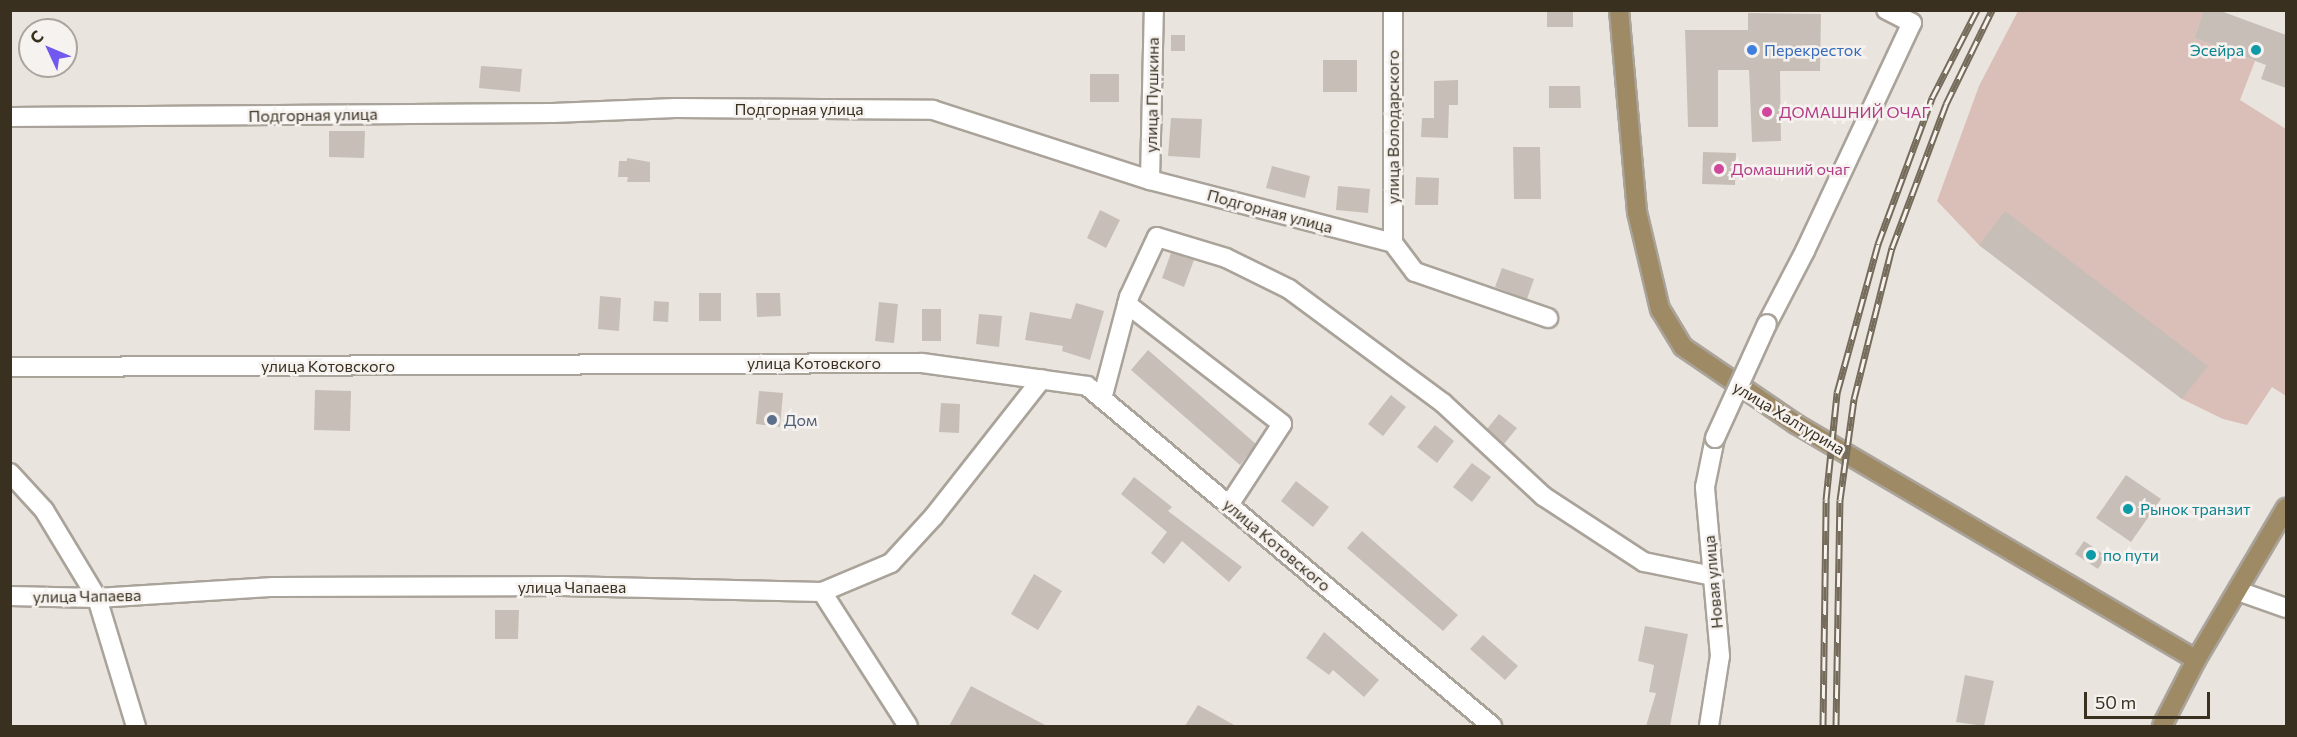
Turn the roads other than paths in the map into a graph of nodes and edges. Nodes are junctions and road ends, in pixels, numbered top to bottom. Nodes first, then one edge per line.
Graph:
1 (1154, 10) edge
2 (1392, 10) edge
3 (1619, 10) edge
4 (1886, 10) edge
5 (1915, 17) edge
6 (10, 117) edge
7 (1150, 180) junction
8 (1393, 243) junction
9 (1128, 304) junction
10 (1548, 318) dead end
11 (10, 367) edge
12 (1042, 380) junction
13 (1102, 399) junction
14 (10, 473) edge
15 (1229, 505) junction
16 (2286, 508) edge
17 (1713, 576) junction
18 (2238, 591) junction
19 (822, 592) junction
20 (10, 596) edge
21 (97, 598) junction
22 (2286, 608) edge
23 (2196, 660) junction
24 (136, 726) edge
25 (908, 726) edge
26 (1492, 726) edge
27 (1709, 726) edge
28 (2162, 726) edge

1 - 7 street, улица Пушкина
2 - 8 street, улица Володарского
3 - 23 main road, улица Халтурина
4 - 5 street
5 - 17 street, Новая улица, bridge
6 - 7 street, Подгорная улица
7 - 8 street, Подгорная улица
8 - 10 street
9 - 13 street
9 - 15 street
9 - 17 street
11 - 12 street, улица Котовского
12 - 13 street, улица Котовского
12 - 19 street, улица Чапаева
13 - 15 street, улица Котовского
14 - 21 street
15 - 26 street, улица Котовского
16 - 18 main road
17 - 27 street, Новая улица
18 - 22 street
18 - 23 main road
19 - 21 street, улица Чапаева
19 - 25 street
20 - 21 street, улица Чапаева
21 - 24 street
23 - 28 main road

